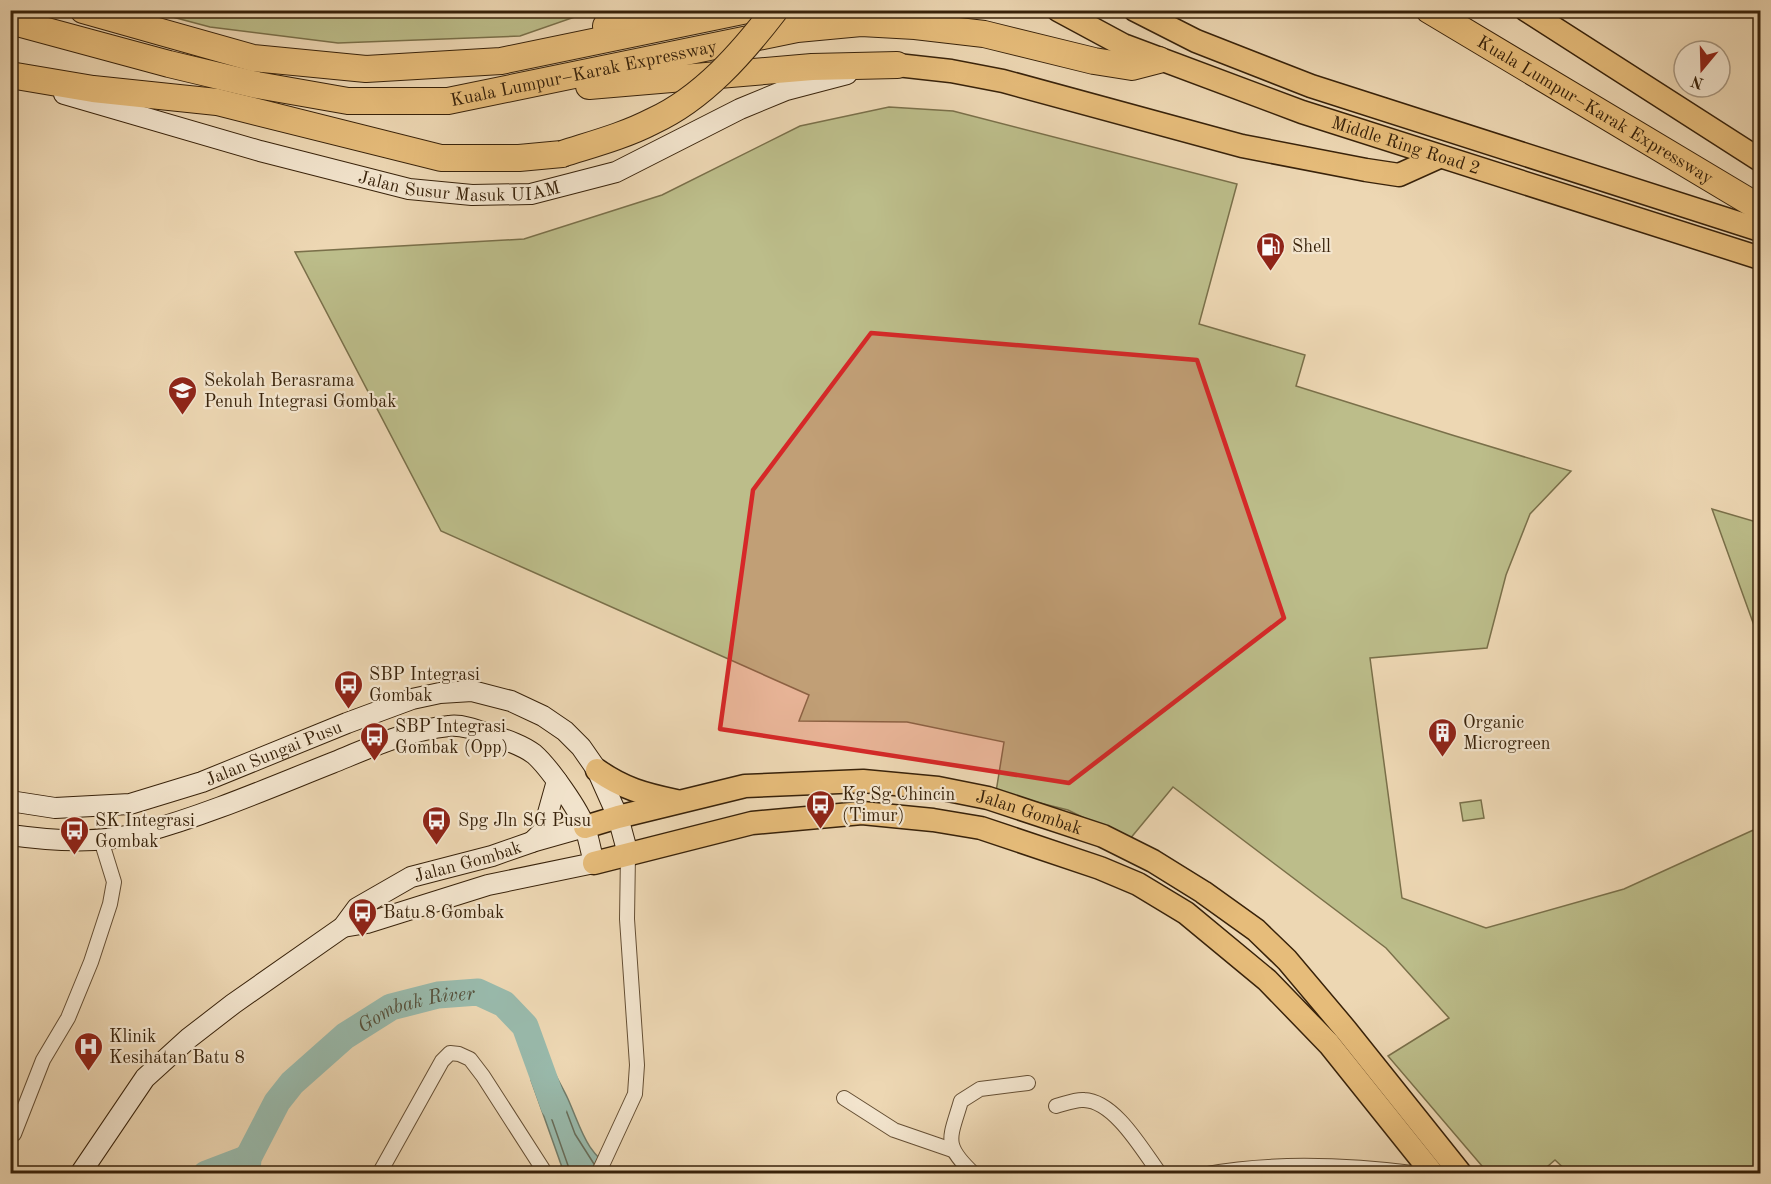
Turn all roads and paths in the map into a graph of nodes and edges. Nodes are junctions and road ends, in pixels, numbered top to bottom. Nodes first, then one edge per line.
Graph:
1 (83, 10) edge
2 (644, 10) edge
3 (747, 10) edge
4 (775, 10) edge
5 (1058, 10) edge
6 (1135, 10) edge
7 (1429, 10) edge
8 (1526, 10) edge
9 (10, 21) edge
10 (10, 26) edge
11 (1160, 60) junction
12 (501, 61) junction
13 (897, 65) junction
14 (10, 76) edge
15 (448, 101) junction
16 (351, 136) junction
17 (1439, 158) junction
18 (1761, 160) edge
19 (1761, 208) edge
20 (1761, 230) edge
21 (1761, 258) edge
22 (597, 770) junction
23 (557, 781) junction
24 (10, 801) edge
25 (680, 802) junction
26 (618, 817) junction
27 (585, 826) junction
28 (10, 835) edge
29 (101, 840) junction
30 (532, 842) junction
31 (628, 854) junction
32 (594, 863) junction
33 (343, 927) junction
34 (1028, 1083) dead end
35 (844, 1098) dead end
36 (1056, 1106) dead end
37 (14, 1134) dead end
38 (952, 1150) junction
39 (1251, 1171) edge
40 (80, 1173) edge
41 (379, 1173) edge
42 (546, 1173) edge
43 (598, 1173) edge
44 (974, 1173) edge
45 (1160, 1173) edge
46 (1207, 1173) edge
47 (1421, 1173) edge
48 (1433, 1173) edge
49 (1461, 1173) edge

1 - 12 highway, Kuala Lumpur–Karak Expressway
2 - 12 highway
3 - 12 highway, Kuala Lumpur–Karak Expressway
4 - 16 highway, bridge
5 - 11 main road, Middle Ring Road 2
6 - 20 main road, Middle Ring Road 2
7 - 19 highway, Kuala Lumpur–Karak Expressway
8 - 18 main road
9 - 15 highway, Kuala Lumpur–Karak Expressway
10 - 16 highway
11 - 15 highway, Kuala Lumpur–Karak Expressway
11 - 17 main road, Middle Ring Road 2
13 - 14 main road, Jalan Susur Masuk UIAM
13 - 15 highway
13 - 17 main road
14 - 16 highway
17 - 21 main road, Middle Ring Road 2
22 - 24 main road, Jalan Sungai Pusu
22 - 25 main road
22 - 26 main road, Jalan Sungai Pusu
23 - 27 main road, Jalan Sungai Pusu
23 - 29 main road, Jalan Sungai Pusu
23 - 30 main road
25 - 26 main road, Jalan Gombak
25 - 49 main road, Jalan Gombak
26 - 27 main road, Jalan Gombak
26 - 31 main road, Jalan Sungai Pusu
27 - 30 main road, Jalan Gombak
27 - 32 main road, Jalan Sungai Pusu
28 - 29 main road, Jalan Sungai Pusu
29 - 37 street
30 - 33 main road, Jalan Gombak
31 - 32 main road, Jalan Gombak
31 - 43 street
31 - 48 main road, Jalan Gombak
32 - 33 main road, Jalan Gombak
33 - 40 main road, Jalan Gombak
34 - 38 street
35 - 38 street
36 - 45 street
38 - 44 street
39 - 46 street
39 - 47 street
41 - 42 street

